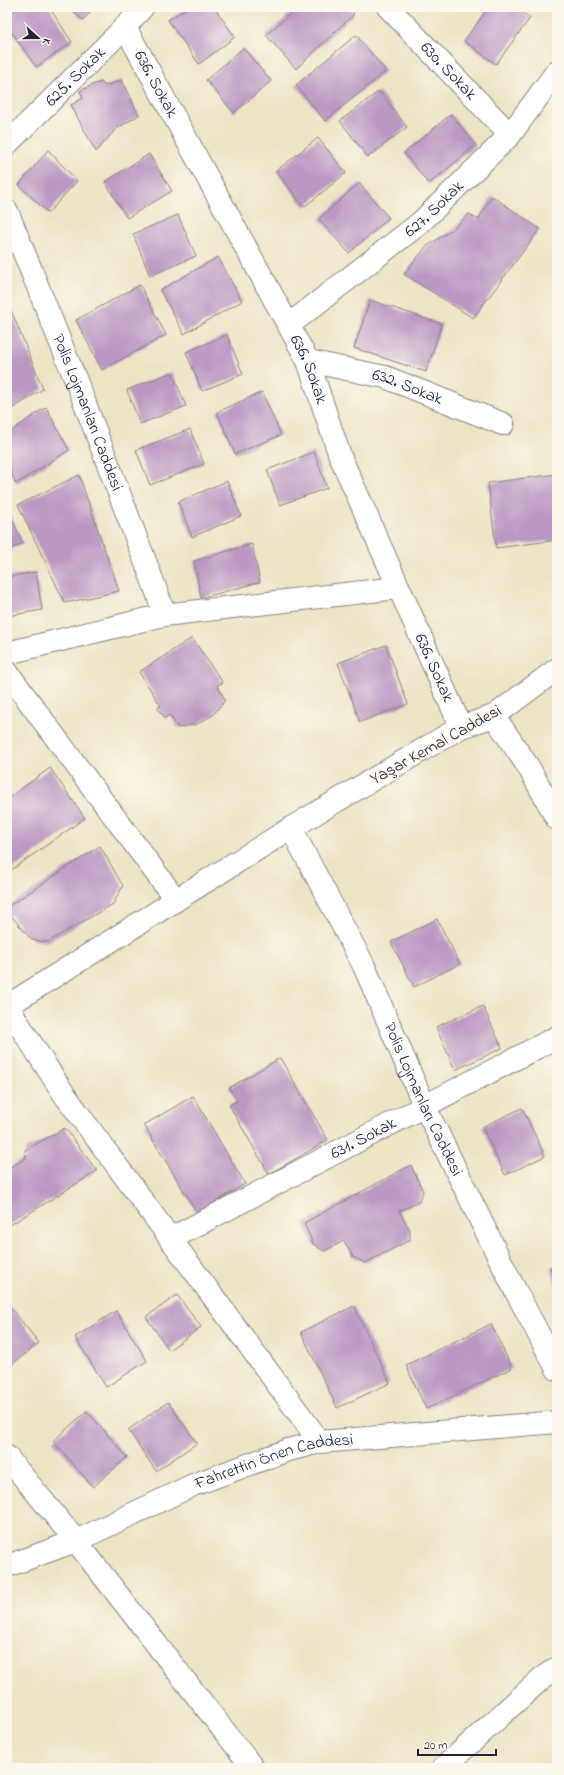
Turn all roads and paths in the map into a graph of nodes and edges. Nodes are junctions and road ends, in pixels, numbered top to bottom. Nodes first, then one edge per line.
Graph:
1 (142, 7) edge
2 (388, 7) edge
3 (125, 27) junction
4 (557, 71) edge
5 (510, 135) junction
6 (7, 144) edge
7 (7, 211) edge
8 (289, 325) junction
9 (308, 362) junction
10 (504, 424) dead end
11 (397, 588) junction
12 (164, 615) junction
13 (7, 653) edge
14 (557, 669) edge
15 (7, 672) edge
16 (494, 716) junction
17 (461, 728) junction
18 (557, 819) edge
19 (291, 828) junction
20 (176, 900) junction
21 (7, 1006) edge
22 (557, 1037) edge
23 (424, 1105) junction
24 (170, 1239) junction
25 (557, 1369) edge
26 (557, 1422) edge
27 (320, 1442) junction
28 (7, 1457) edge
29 (76, 1541) junction
30 (7, 1566) edge
31 (557, 1668) edge
32 (253, 1768) edge
33 (442, 1768) edge

1 - 3 street, 625. Sokak
2 - 5 street, 630. Sokak
3 - 6 street, 625. Sokak
3 - 8 street, 636. Sokak
4 - 5 street, 627. Sokak
5 - 8 street, 627. Sokak
7 - 12 street, Polis Lojmanları Caddesi
8 - 9 street, 636. Sokak
9 - 10 street, 632. Sokak
9 - 11 street, 636. Sokak
11 - 12 street
11 - 17 street, 636. Sokak
12 - 13 street
14 - 16 street, Yaşar Kemal Caddesi
15 - 20 street
16 - 17 street, Yaşar Kemal Caddesi
16 - 18 street
17 - 19 street, Yaşar Kemal Caddesi
19 - 20 street, Yaşar Kemal Caddesi
19 - 23 street, Polis Lojmanları Caddesi
20 - 21 street, Yaşar Kemal Caddesi
21 - 24 street
22 - 23 street, 631. Sokak
23 - 24 street, 631. Sokak
23 - 25 street, Polis Lojmanları Caddesi
24 - 27 street
26 - 27 street, Fahrettin Önen Caddesi
27 - 29 street, Fahrettin Önen Caddesi
28 - 29 street
29 - 30 street, Fahrettin Önen Caddesi
29 - 32 street
31 - 33 street

